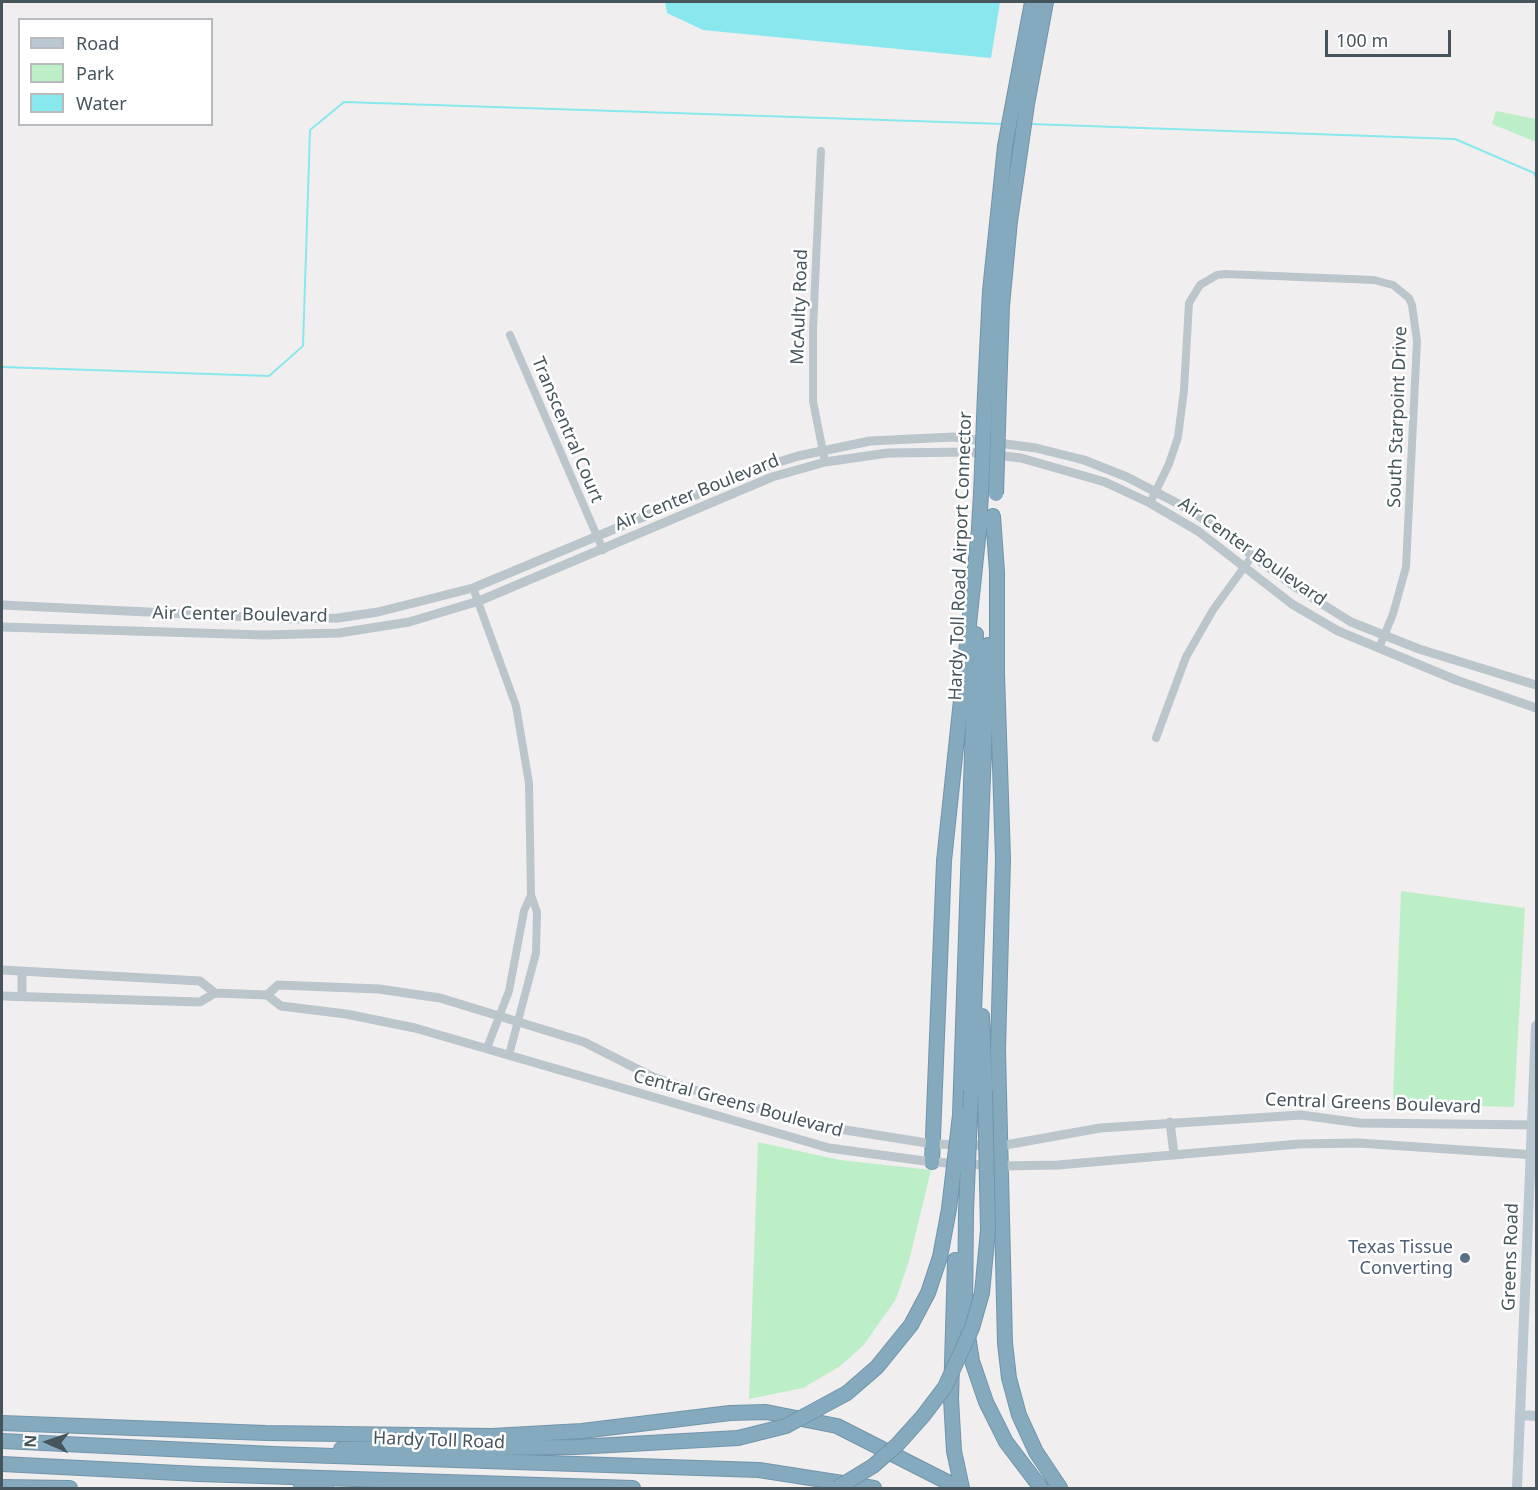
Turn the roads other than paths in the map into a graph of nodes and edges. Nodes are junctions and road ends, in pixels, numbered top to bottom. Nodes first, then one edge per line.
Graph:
1 (1032, 2) edge
2 (1046, 2) edge
3 (821, 151) dead end
4 (510, 335) dead end
5 (968, 438) junction
6 (821, 449) junction
7 (968, 452) junction
8 (825, 462) junction
9 (1158, 491) junction
10 (696, 494) junction
11 (1150, 503) junction
12 (703, 507) junction
13 (986, 518) junction
14 (597, 537) junction
15 (603, 550) junction
16 (1253, 555) junction
17 (1244, 567) junction
18 (473, 588) junction
19 (479, 601) junction
20 (2, 606) edge
21 (69, 610) junction
22 (227, 617) junction
23 (338, 618) junction
24 (2, 627) edge
25 (69, 628) junction
26 (227, 633) junction
27 (339, 633) junction
28 (1383, 636) junction
29 (1378, 648) junction
30 (1536, 685) edge
31 (1536, 708) edge
32 (1156, 738) dead end
33 (531, 895) junction
34 (2, 970) edge
35 (22, 972) junction
36 (215, 993) junction
37 (267, 995) junction
38 (2, 996) edge
39 (22, 996) junction
40 (499, 1016) junction
41 (519, 1023) junction
42 (1536, 1026) edge
43 (487, 1048) junction
44 (509, 1055) junction
45 (972, 1091) junction
46 (1170, 1122) junction
47 (1360, 1123) junction
48 (1534, 1124) edge
49 (832, 1128) junction
50 (1359, 1143) junction
51 (933, 1144) junction
52 (1000, 1146) junction
53 (829, 1148) junction
54 (1174, 1154) junction
55 (1534, 1155) edge
56 (932, 1162) junction
57 (1000, 1166) junction
58 (958, 1210) junction
59 (1531, 1327) edge
60 (1521, 1415) junction
61 (1536, 1416) edge
62 (2, 1423) edge
63 (2, 1441) edge
64 (273, 1454) junction
65 (2, 1464) edge
66 (198, 1474) junction
67 (2, 1486) edge
68 (70, 1488) edge
69 (326, 1488) edge
70 (633, 1488) edge
71 (837, 1488) edge
72 (874, 1488) edge
73 (961, 1488) edge
74 (1041, 1488) edge
75 (1060, 1488) edge
76 (1517, 1488) edge

1 - 13 highway, Hardy Toll Road Airport Connector, bridge
2 - 13 highway, Hardy Toll Road Airport Connector, bridge
3 - 6 street, McAulty Road
4 - 14 street, Transcentral Court
5 - 6 street, Air Center Boulevard
5 - 7 street
5 - 9 street, Air Center Boulevard
6 - 8 street, McAulty Road
6 - 10 street, Air Center Boulevard
7 - 8 street, Air Center Boulevard
7 - 11 street, Air Center Boulevard
8 - 12 street, Air Center Boulevard
9 - 11 street, South Starpoint Drive
9 - 16 street, Air Center Boulevard
9 - 28 street, South Starpoint Drive
10 - 12 street
10 - 14 street, Air Center Boulevard
11 - 17 street, Air Center Boulevard
12 - 15 street, Air Center Boulevard
13 - 45 highway, Hardy Toll Road Airport Connector
13 - 45 highway, Hardy Toll Road Airport Connector
13 - 51 highway
13 - 52 highway
14 - 15 street, Transcentral Court
14 - 18 street, Air Center Boulevard
15 - 19 street, Air Center Boulevard
16 - 17 street
16 - 28 street, Air Center Boulevard
17 - 29 street, Air Center Boulevard
17 - 32 street
18 - 19 street
18 - 23 street, Air Center Boulevard
19 - 27 street, Air Center Boulevard
19 - 33 street
20 - 21 street, Air Center Boulevard
21 - 22 street, Air Center Boulevard
21 - 25 street
22 - 23 street, Air Center Boulevard
22 - 26 street
23 - 27 street
24 - 25 street, Air Center Boulevard
25 - 26 street, Air Center Boulevard
26 - 27 street, Air Center Boulevard
28 - 29 street, South Starpoint Drive
28 - 30 street, Air Center Boulevard
29 - 31 street, Air Center Boulevard
33 - 40 street
33 - 41 street
34 - 35 street, Central Greens Boulevard
35 - 36 street, Central Greens Boulevard
35 - 39 street
36 - 37 street, Central Greens Boulevard
36 - 39 street, Central Greens Boulevard
37 - 40 street, Central Greens Boulevard
37 - 43 street, Central Greens Boulevard
38 - 39 street, Central Greens Boulevard
40 - 41 street, Central Greens Boulevard
40 - 43 street
41 - 44 street
41 - 49 street, Central Greens Boulevard
42 - 48 main road, Greens Road
43 - 44 street, Central Greens Boulevard
44 - 53 street, Central Greens Boulevard
45 - 58 highway, bridge
45 - 58 highway, Hardy Toll Road Airport Connector, bridge
45 - 71 highway, bridge
46 - 47 street, Central Greens Boulevard
46 - 52 street, Central Greens Boulevard
46 - 54 street
47 - 48 street, Central Greens Boulevard
47 - 50 street
48 - 55 main road, Greens Road
49 - 51 street, Central Greens Boulevard
49 - 53 street
50 - 54 street, Central Greens Boulevard
50 - 55 street, Central Greens Boulevard
51 - 52 street, Central Greens Boulevard
51 - 56 highway
52 - 57 highway
53 - 56 street, Central Greens Boulevard
54 - 57 street, Central Greens Boulevard
55 - 59 main road, Greens Road
56 - 57 street, Central Greens Boulevard
57 - 75 highway
58 - 64 highway, bridge
58 - 73 highway, bridge
58 - 74 highway
59 - 60 main road, Greens Road
60 - 61 main road
60 - 76 main road, Greens Road
62 - 73 highway
63 - 64 highway, Hardy Toll Road
64 - 72 highway, Hardy Toll Road
65 - 66 highway
66 - 69 highway
66 - 70 highway
67 - 68 highway

